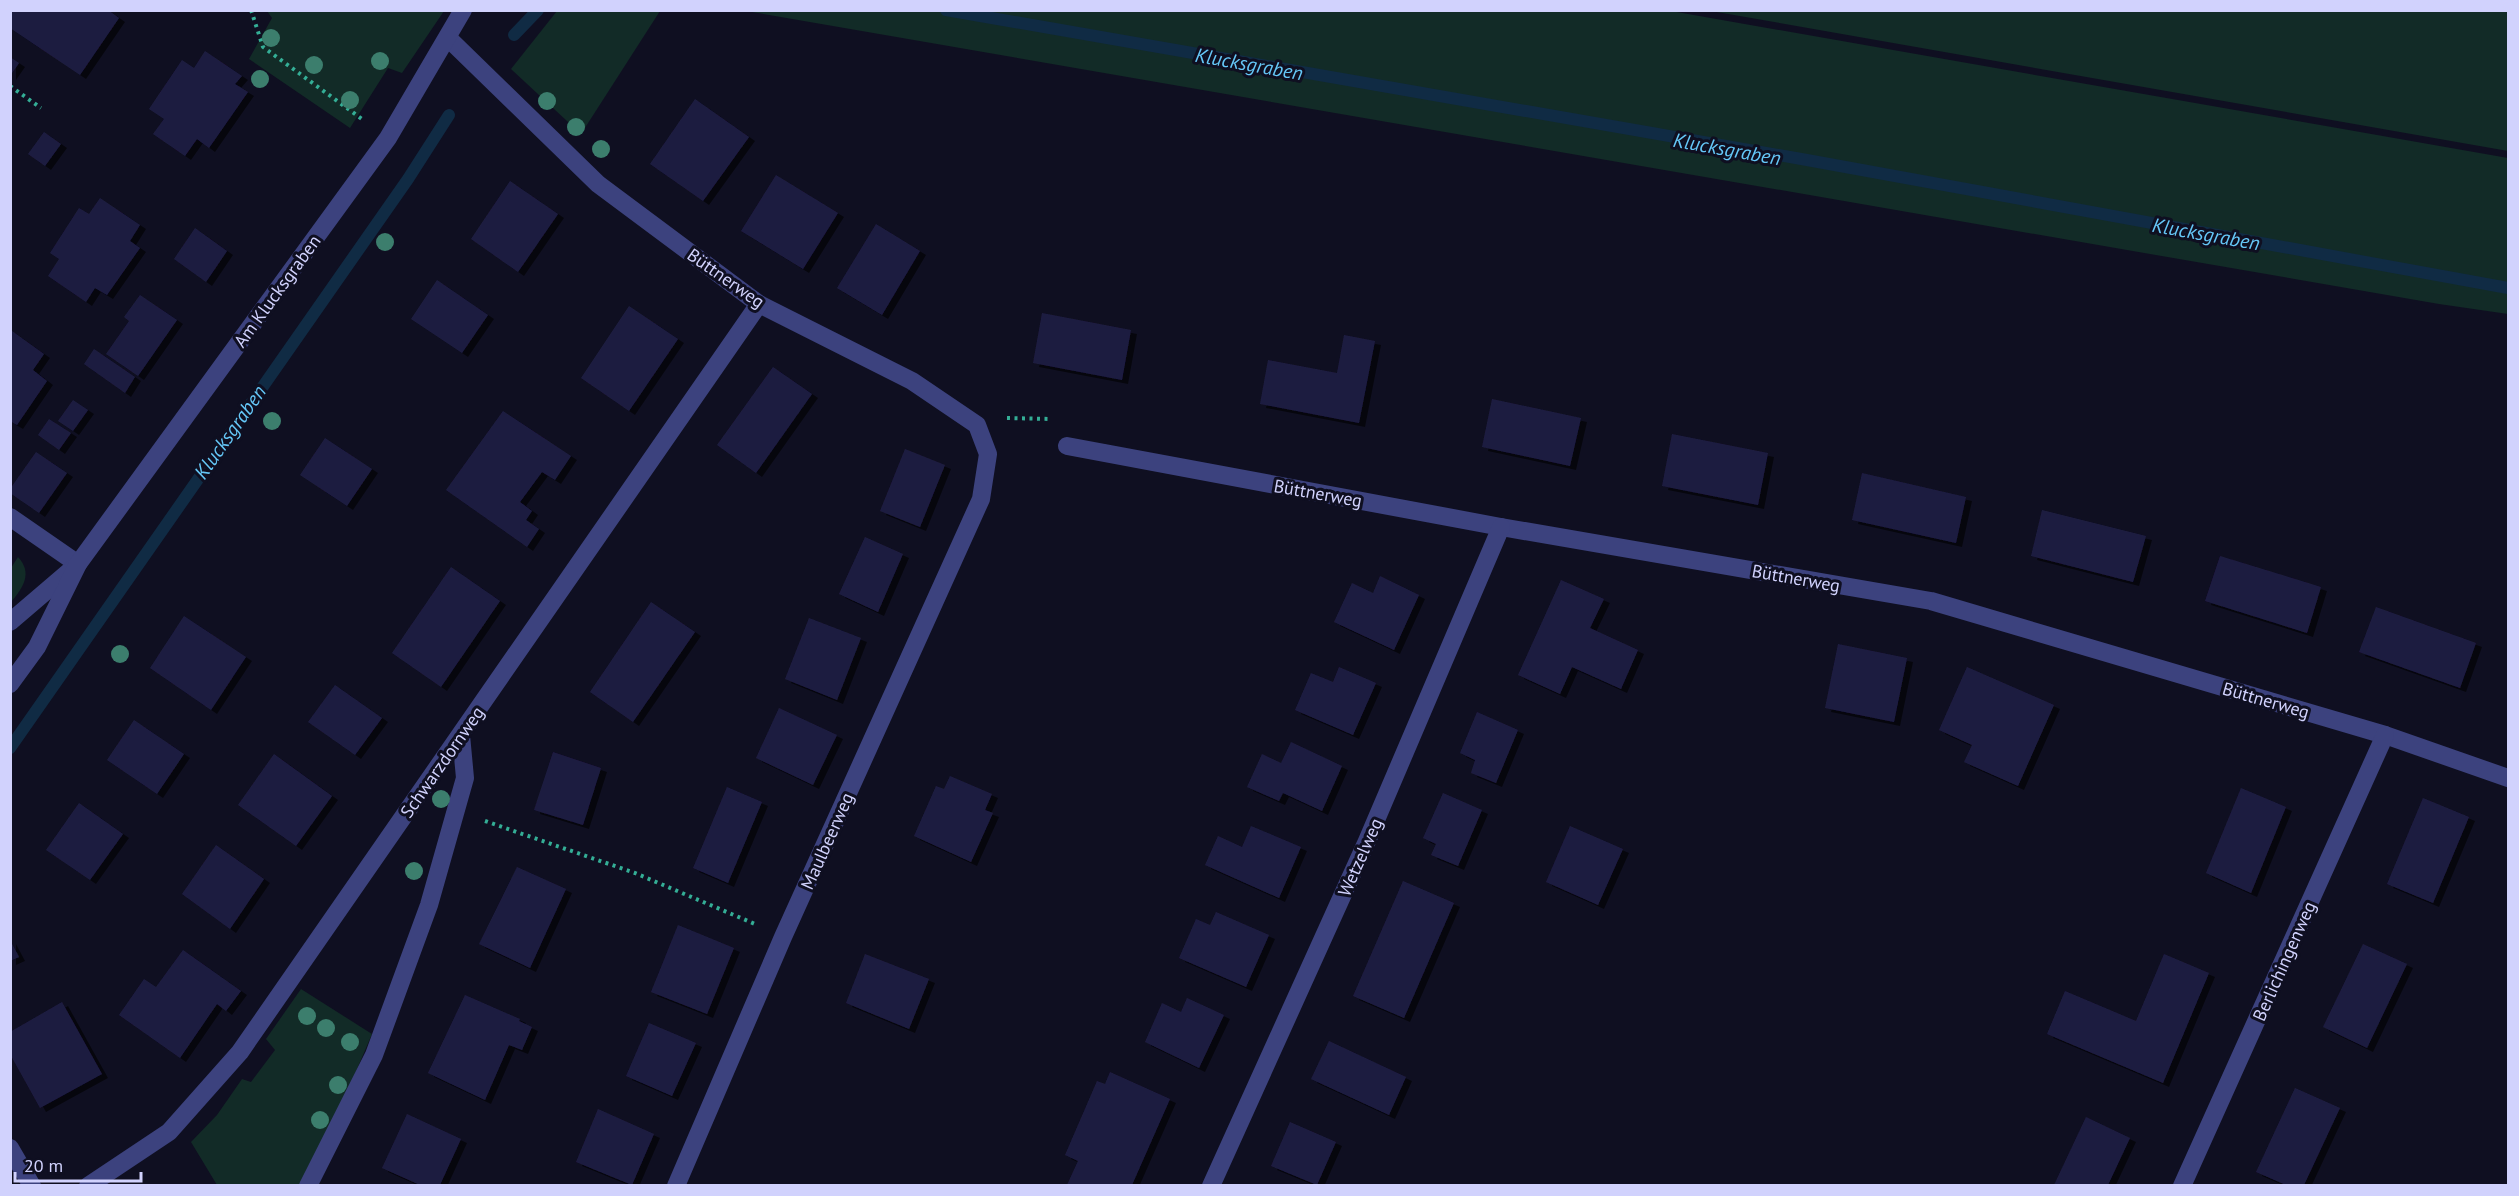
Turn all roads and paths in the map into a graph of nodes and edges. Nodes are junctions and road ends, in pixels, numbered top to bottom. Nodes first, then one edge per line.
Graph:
1 (251, 10) edge
2 (463, 10) edge
3 (448, 38) junction
4 (10, 86) edge
5 (41, 108) dead end
6 (387, 138) junction
7 (759, 304) junction
8 (977, 425) junction
9 (1067, 446) joint
10 (10, 517) edge
11 (1502, 527) junction
12 (78, 564) junction
13 (10, 622) edge
14 (10, 684) edge
15 (461, 735) junction
16 (2385, 735) junction
17 (2508, 778) edge
18 (455, 811) junction
19 (783, 937) junction
20 (10, 1148) edge
21 (32, 1185) edge
22 (88, 1185) edge
23 (308, 1185) edge
24 (676, 1185) edge
25 (1211, 1185) edge
26 (2182, 1185) edge

1 - 6 path
2 - 3 street, Am Klucksgraben
3 - 6 street, Am Klucksgraben
3 - 7 street, Büttnerweg
4 - 5 path
6 - 12 street, Am Klucksgraben
7 - 8 street, Büttnerweg
7 - 15 street, Schwarzdornweg
8 - 9 path
8 - 19 street, Maulbeerweg
9 - 11 street, Büttnerweg
10 - 12 street
11 - 16 street, Büttnerweg
11 - 25 street, Wetzelweg
12 - 13 street, Am Klucksgraben
12 - 14 street, Am Klucksgraben
15 - 18 street
15 - 22 street, Schwarzdornweg
16 - 17 street, Büttnerweg
16 - 26 street, Berlichingenweg
18 - 19 path
18 - 23 street
19 - 24 street, Maulbeerweg
20 - 21 street

